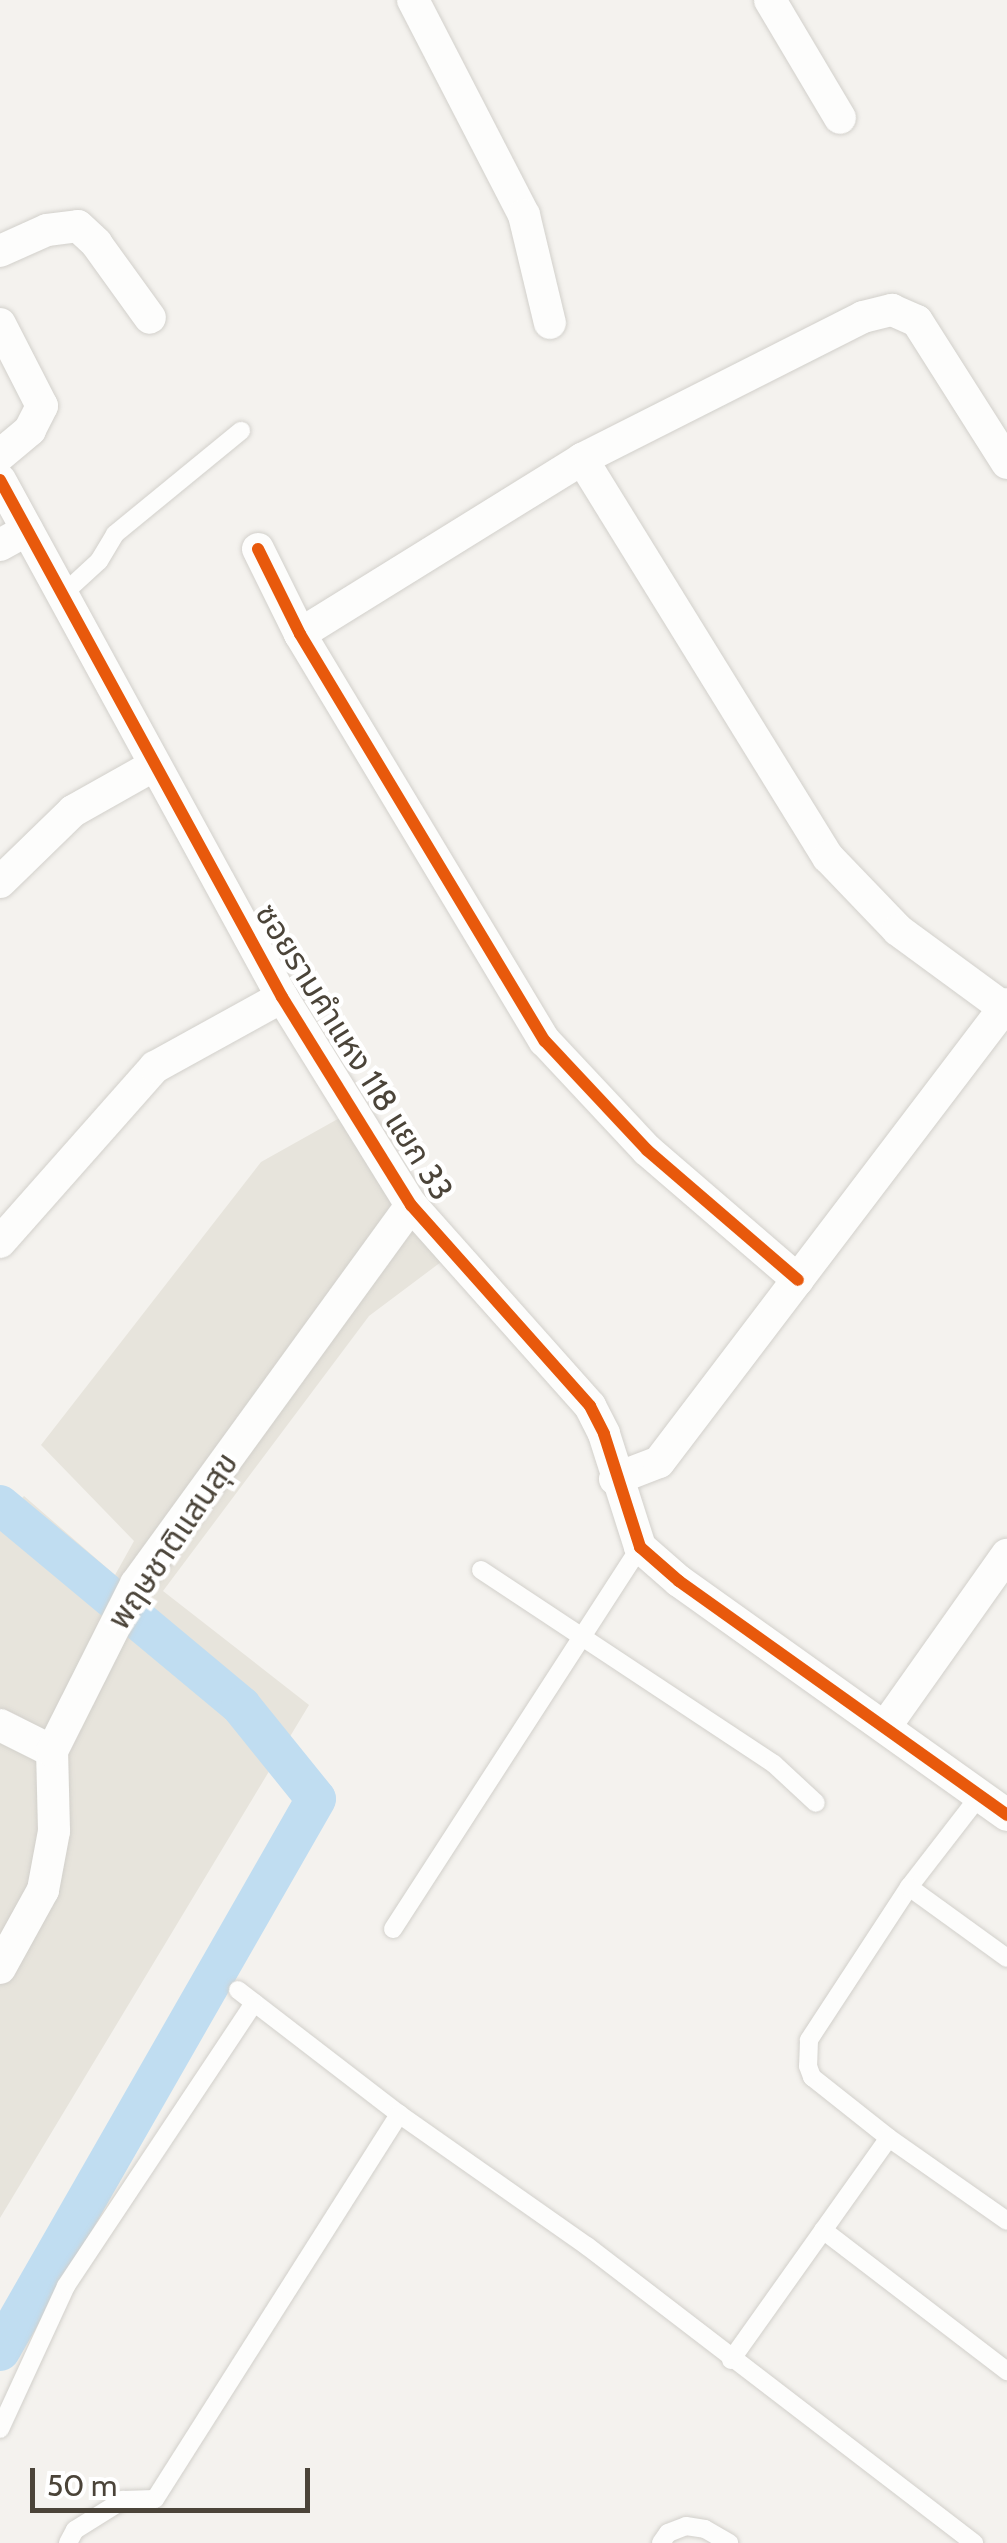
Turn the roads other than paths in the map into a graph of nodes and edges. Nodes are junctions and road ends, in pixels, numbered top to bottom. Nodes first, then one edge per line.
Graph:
1 (413, 0) edge
2 (770, 0) edge
3 (840, 118) dead end
4 (0, 251) edge
5 (150, 318) dead end
6 (550, 323) dead end
7 (0, 324) edge
8 (241, 431) dead end
9 (0, 454) edge
10 (582, 459) junction
11 (1007, 463) edge
12 (0, 480) edge
13 (13, 537) edge
14 (258, 550) dead end
15 (62, 595) junction
16 (300, 634) junction
17 (153, 766) junction
18 (0, 882) edge
19 (282, 997) junction
20 (1006, 1006) edge
21 (411, 1204) junction
22 (0, 1242) edge
23 (798, 1280) junction
24 (614, 1479) junction
25 (640, 1548) junction
26 (1007, 1554) edge
27 (481, 1570) dead end
28 (583, 1638) junction
29 (0, 1725) edge
30 (885, 1727) junction
31 (52, 1751) junction
32 (980, 1794) junction
33 (816, 1803) dead end
34 (1007, 1815) edge
35 (909, 1888) junction
36 (393, 1929) dead end
37 (1007, 1958) edge
38 (0, 1968) edge
39 (238, 1990) dead end
40 (254, 2002) junction
41 (399, 2114) junction
42 (889, 2138) junction
43 (1007, 2221) edge
44 (823, 2230) junction
45 (731, 2360) junction
46 (1007, 2371) edge
47 (0, 2429) edge
48 (68, 2543) edge
49 (661, 2543) edge
50 (729, 2543) edge
51 (974, 2543) edge

1 - 6 street
2 - 3 street
4 - 5 street
7 - 9 street
8 - 15 lane
10 - 11 street
10 - 16 street
10 - 20 street
12 - 13 street, ซอยรามคำแหง 118 แยก 33
13 - 15 street, ซอยรามคำแหง 118 แยก 33
14 - 16 street
15 - 17 street, ซอยรามคำแหง 118 แยก 33
16 - 23 street
17 - 18 street
17 - 19 street, ซอยรามคำแหง 118 แยก 33
19 - 21 street, ซอยรามคำแหง 118 แยก 33
19 - 22 street
20 - 23 street
21 - 24 street, ซอยรามคำแหง 118 แยก 33
21 - 31 street, พฤษชาติแสนสุข
23 - 24 street
24 - 25 street, ซอยรามคำแหง 118 แยก 33
25 - 28 lane
25 - 30 street, ซอยรามคำแหง 118 แยก 33
26 - 30 street
27 - 28 lane
28 - 33 lane
28 - 36 lane
29 - 31 street
30 - 32 street, ซอยรามคำแหง 118 แยก 33
31 - 38 street, พฤษชาติแสนสุข
32 - 34 street, ซอยรามคำแหง 118 แยก 33
32 - 35 lane
35 - 37 lane
35 - 42 lane
39 - 40 lane
40 - 41 lane
40 - 47 lane
41 - 45 lane
41 - 48 lane
42 - 43 lane
42 - 44 lane
44 - 45 lane
44 - 46 lane
45 - 51 lane
49 - 50 lane

